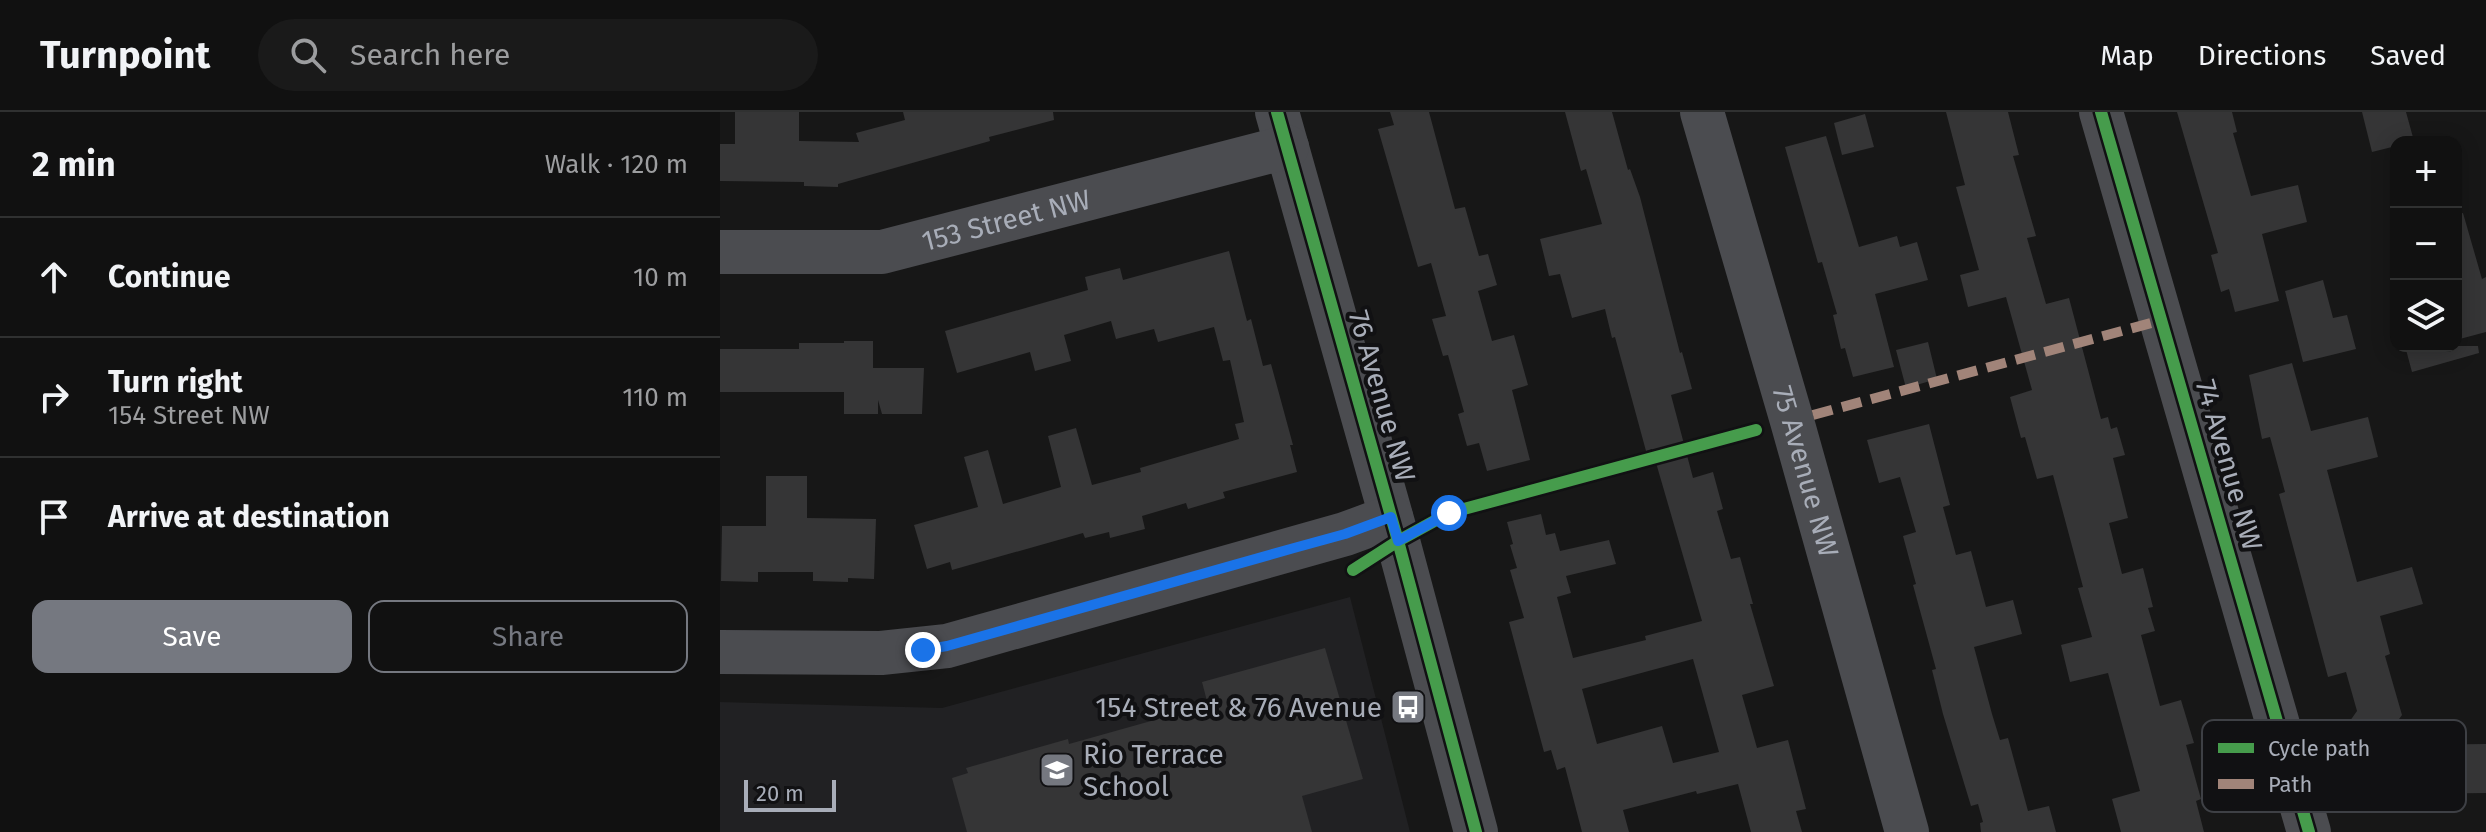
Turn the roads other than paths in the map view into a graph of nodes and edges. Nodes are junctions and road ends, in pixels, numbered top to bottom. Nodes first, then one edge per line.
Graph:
1 (1702, 112) edge
2 (2101, 112) edge
3 (1282, 130) edge
4 (720, 252) edge
5 (1391, 517) junction
6 (720, 652) edge
7 (2277, 720) edge
8 (2303, 812) edge
9 (1476, 832) edge
10 (1907, 832) edge
11 (2309, 832) edge

1 - 10 street, 75 Avenue NW
2 - 7 street, 74 Avenue NW
3 - 4 street, 153 Street NW
3 - 5 street, 76 Avenue NW
5 - 6 street
5 - 9 street, 76 Avenue NW
8 - 11 street, 74 Avenue NW

